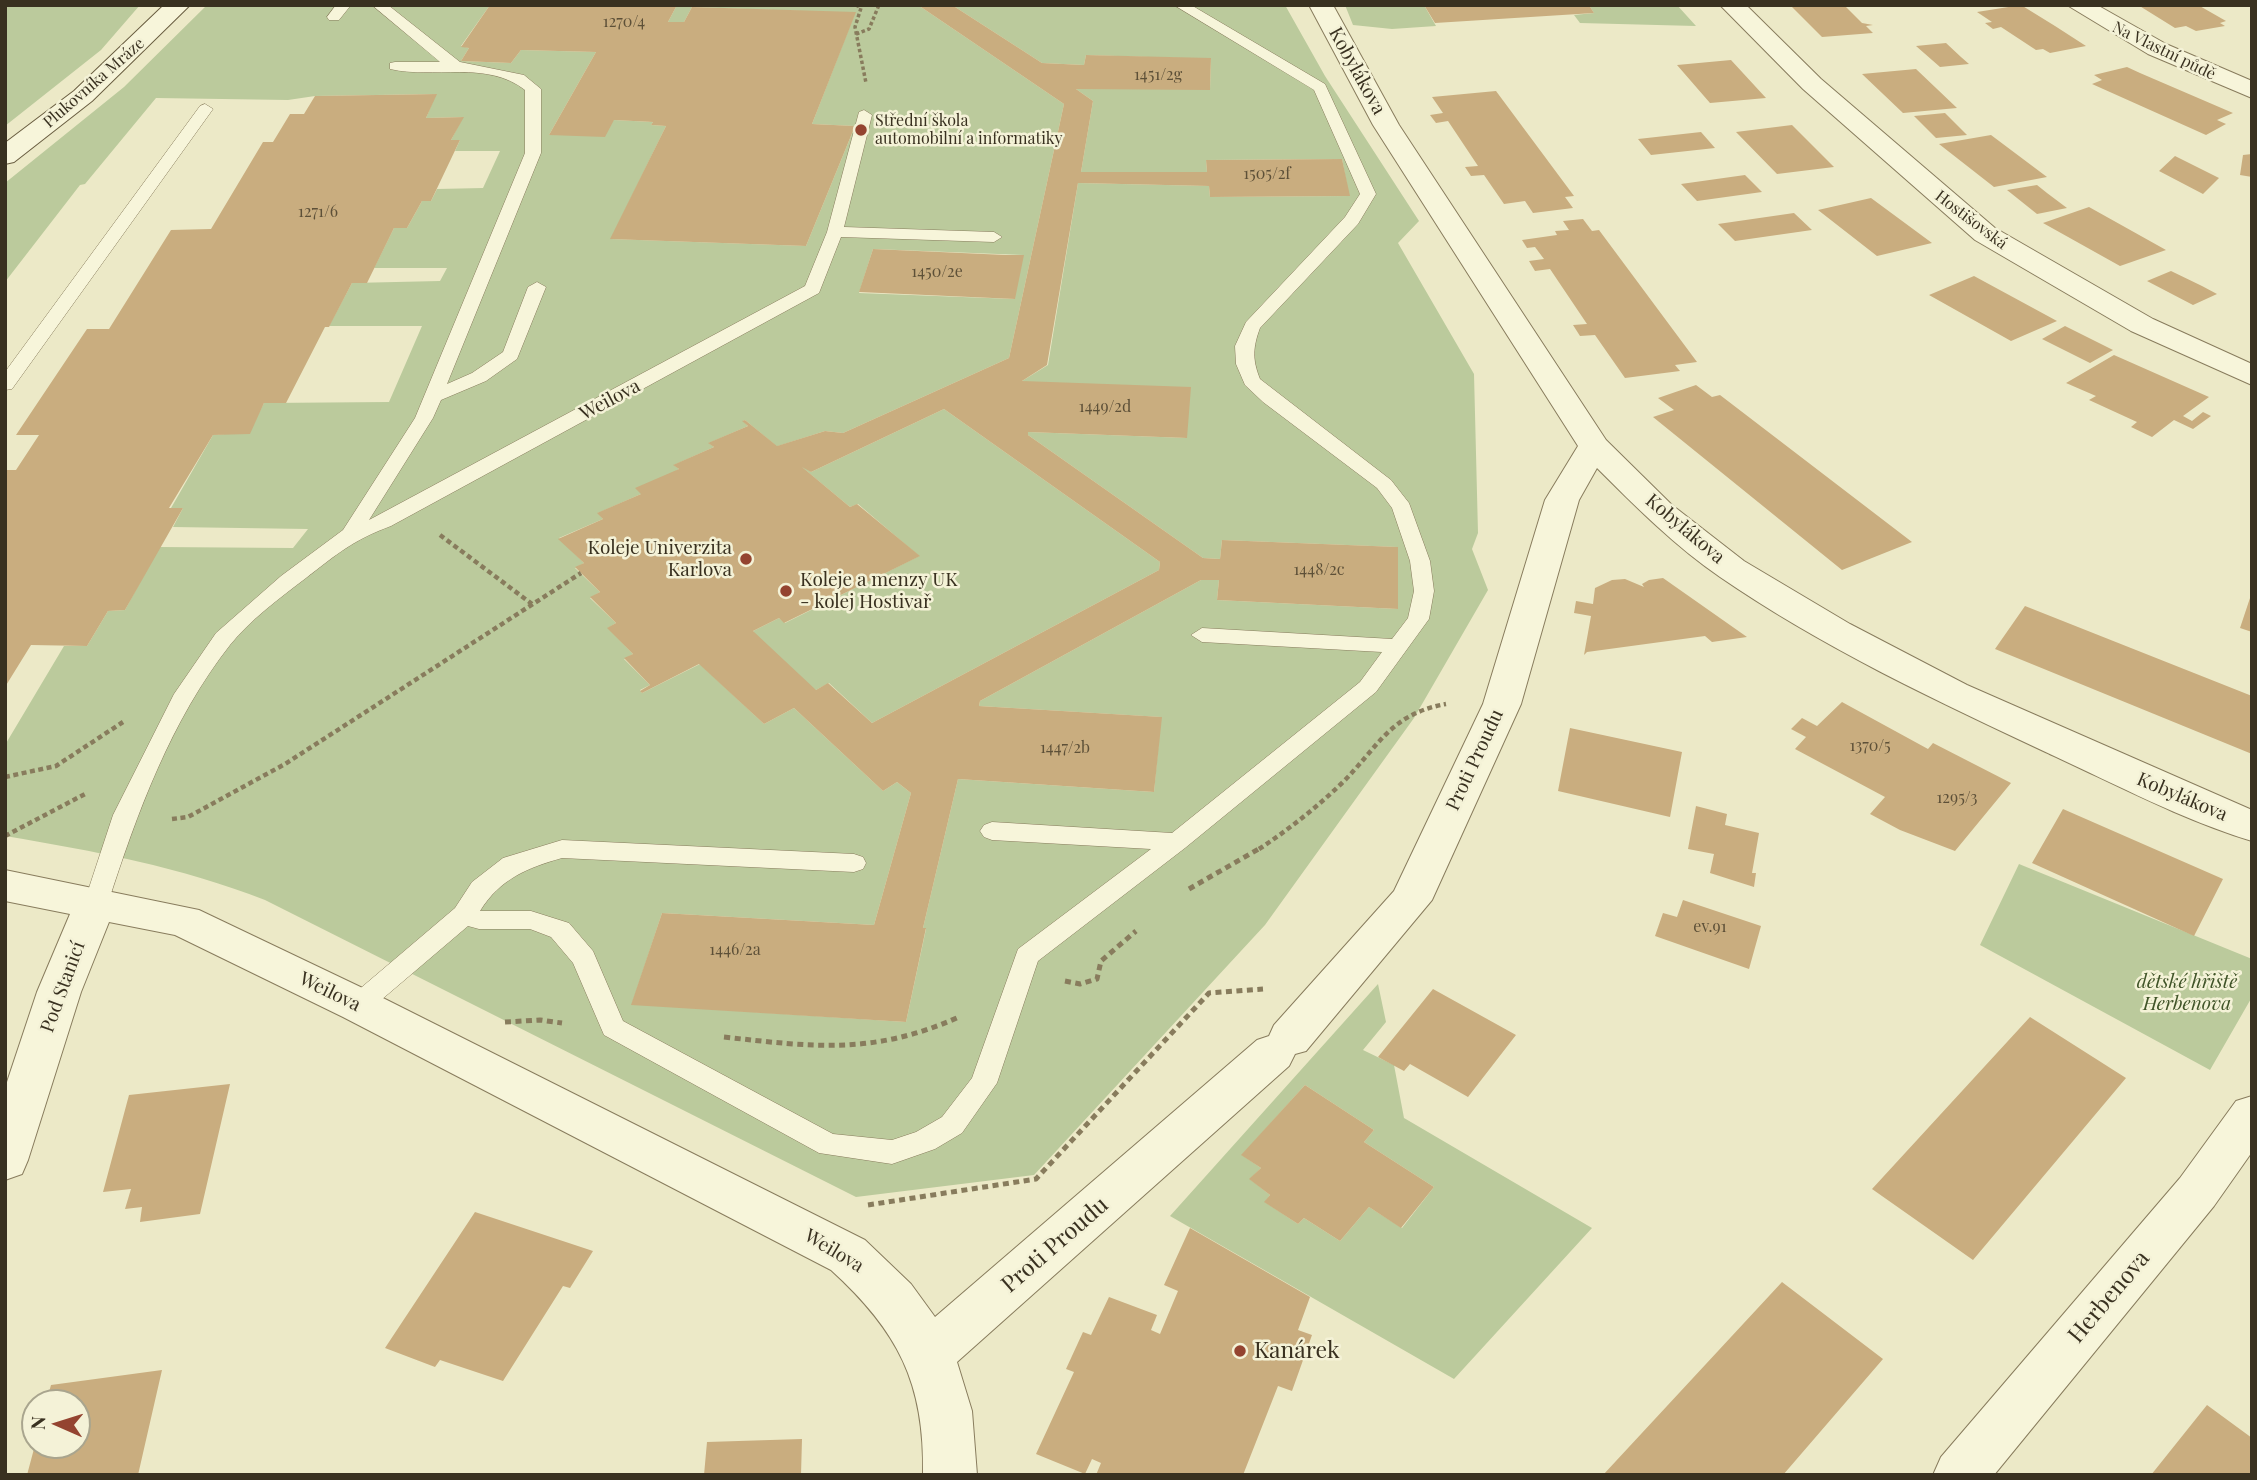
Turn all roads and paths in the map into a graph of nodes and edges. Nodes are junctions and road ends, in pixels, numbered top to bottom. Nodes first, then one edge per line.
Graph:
1 (178, 5) edge
2 (379, 5) edge
3 (856, 5) edge
4 (879, 5) edge
5 (1181, 5) edge
6 (1321, 5) edge
7 (1732, 5) edge
8 (2079, 5) edge
9 (856, 34) junction
10 (395, 66) dead end
11 (455, 66) junction
12 (533, 89) joint
13 (2252, 90) edge
14 (868, 94) dead end
15 (205, 109) dead end
16 (864, 115) dead end
17 (5, 156) edge
18 (835, 232) junction
19 (994, 237) dead end
20 (537, 287) dead end
21 (2252, 376) edge
22 (5, 385) edge
23 (435, 396) junction
24 (1600, 453) junction
25 (403, 510) junction
26 (350, 534) junction
27 (581, 573) dead end
28 (532, 604) junction
29 (1202, 635) dead end
30 (1396, 646) junction
31 (1503, 699) junction
32 (132, 718) dead end
33 (5, 777) edge
34 (94, 789) dead end
35 (122, 825) junction
36 (2252, 826) edge
37 (992, 831) dead end
38 (5, 836) edge
39 (1177, 842) junction
40 (854, 863) dead end
41 (5, 885) edge
42 (1185, 891) dead end
43 (96, 903) junction
44 (464, 915) junction
45 (1140, 927) dead end
46 (1337, 984) junction
47 (1013, 994) junction
48 (358, 1005) junction
49 (492, 1023) dead end
50 (613, 1028) junction
51 (713, 1035) dead end
52 (2252, 1115) edge
53 (5, 1160) edge
54 (860, 1206) dead end
55 (929, 1354) junction
56 (950, 1475) edge
57 (1960, 1475) edge

1 - 17 street, Plukovníka Mráze
2 - 11 lane
3 - 9 path
4 - 9 path
5 - 30 lane
6 - 24 street, Kobylákova
7 - 21 street, Hostišovská
8 - 13 street, Na Vlastní půdě
9 - 14 path
10 - 11 lane
11 - 12 lane
12 - 23 lane, Weilova
15 - 22 lane
16 - 18 lane, Weilova
18 - 19 lane
18 - 25 lane, Weilova
20 - 23 lane
23 - 26 lane, Weilova
24 - 31 street, Proti Proudu
24 - 36 street, Kobylákova
25 - 26 lane, Weilova
25 - 28 path
26 - 35 lane, Weilova
27 - 28 path
28 - 35 path
29 - 30 lane
30 - 39 lane
31 - 42 path
31 - 46 street, Proti Proudu
32 - 33 path
34 - 38 path
35 - 43 lane, Weilova
37 - 39 lane
39 - 47 lane
40 - 44 lane
41 - 43 street
43 - 48 street, Weilova
43 - 53 street, Pod Stanicí
44 - 48 lane
44 - 50 lane
45 - 47 path
46 - 54 path
46 - 55 street, Proti Proudu
47 - 50 lane
47 - 51 path
48 - 55 street, Weilova
49 - 50 path
52 - 57 street, Herbenova
55 - 56 street

